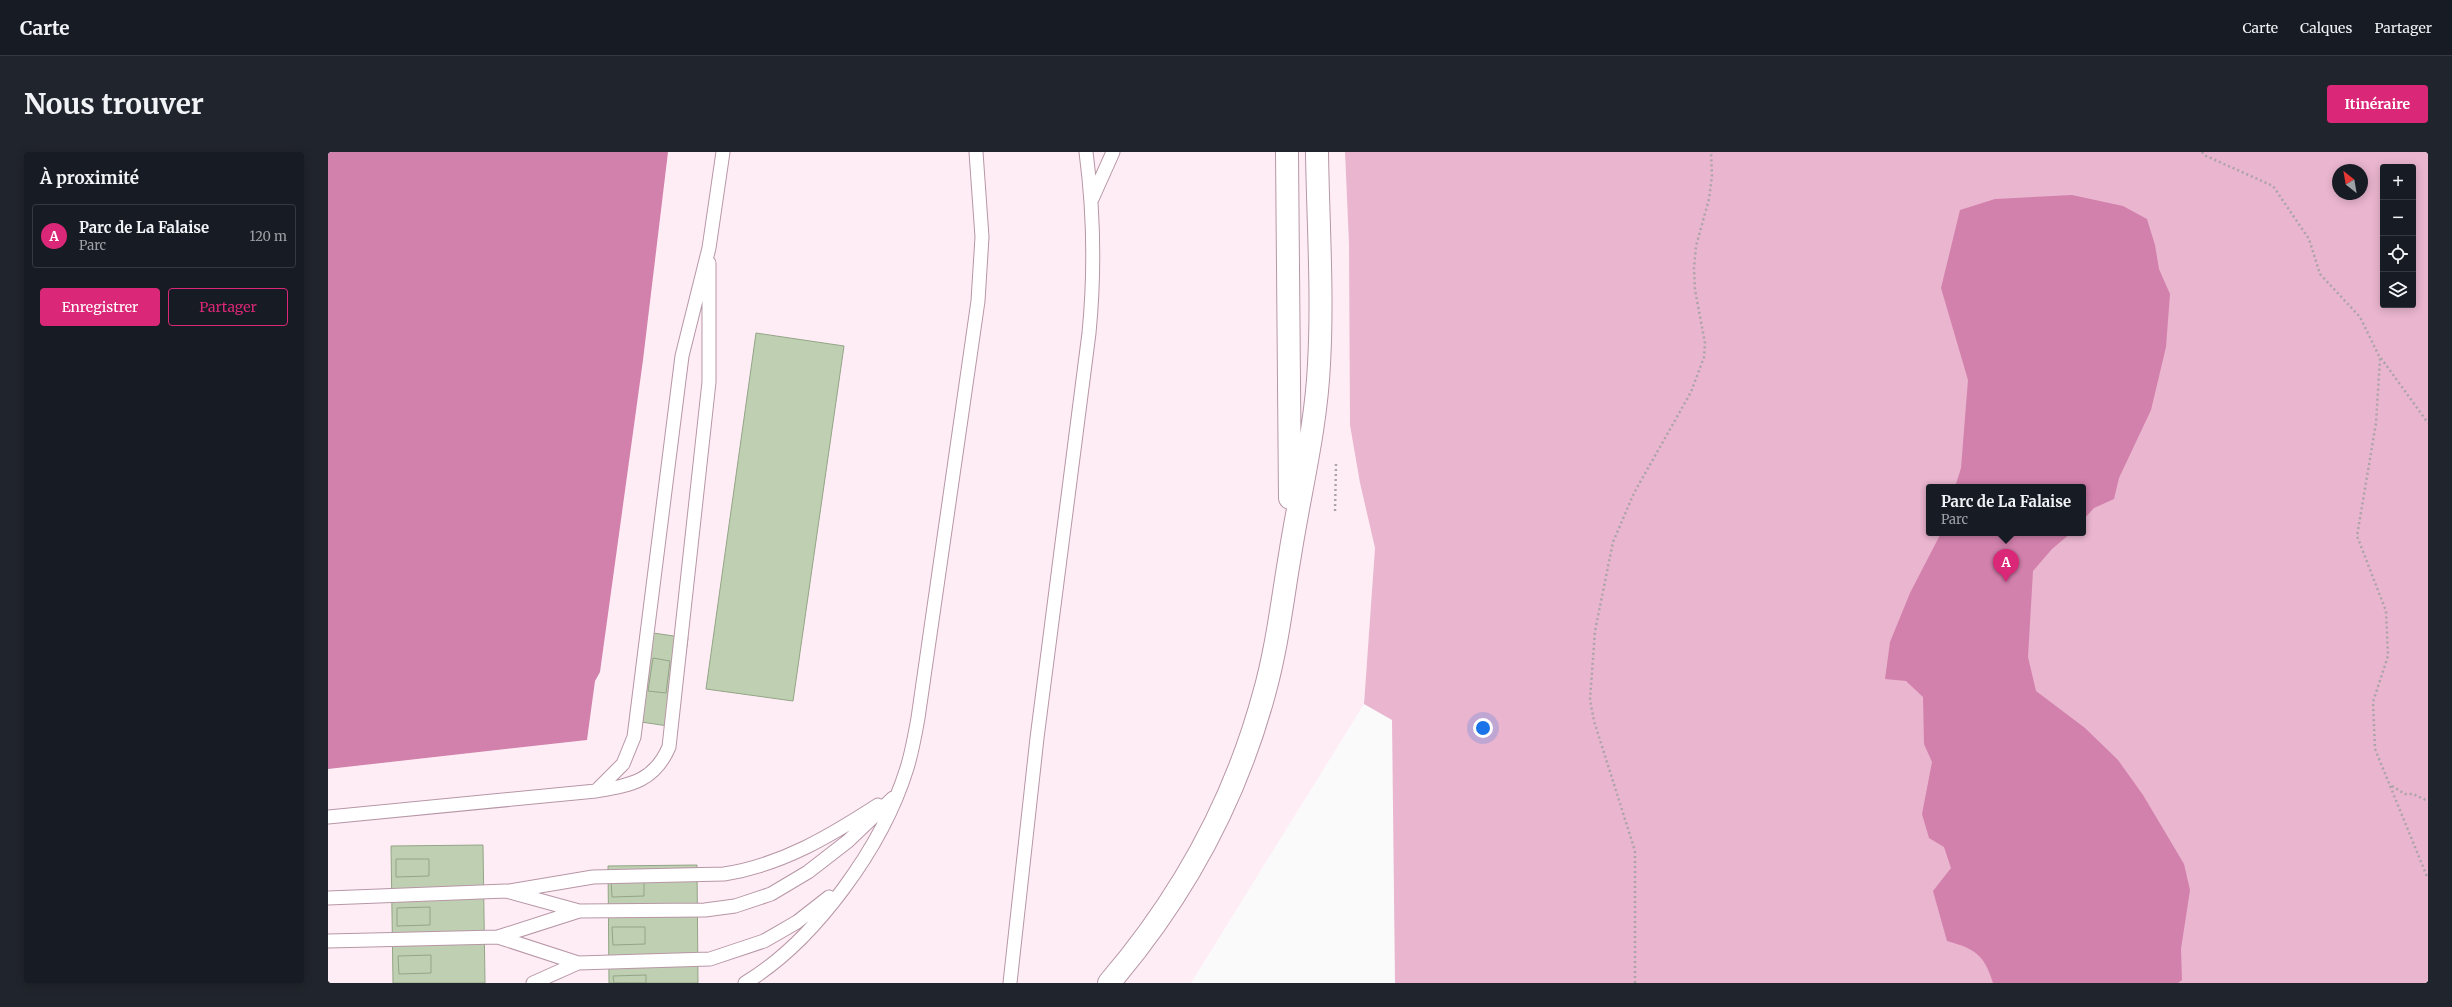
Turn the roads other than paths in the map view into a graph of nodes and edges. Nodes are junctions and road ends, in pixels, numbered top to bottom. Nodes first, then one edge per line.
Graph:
1 (723, 152) edge
2 (976, 152) edge
3 (1086, 152) edge
4 (1113, 152) edge
5 (1287, 152) edge
6 (1317, 152) edge
7 (1092, 199) junction
8 (709, 248) junction
9 (1290, 555) junction
10 (596, 791) junction
11 (898, 792) junction
12 (328, 817) edge
13 (848, 881) junction
14 (506, 891) junction
15 (328, 898) edge
16 (579, 910) junction
17 (498, 937) junction
18 (328, 941) edge
19 (578, 963) junction
20 (533, 983) edge
21 (745, 983) edge
22 (1010, 983) edge
23 (1109, 983) edge

1 - 8 lane
2 - 11 lane
3 - 7 lane
4 - 7 lane
5 - 9 street
6 - 9 street
7 - 22 lane
8 - 10 lane
8 - 10 lane
9 - 23 street
10 - 12 lane
11 - 13 lane
11 - 14 lane
11 - 16 lane
13 - 19 lane
13 - 21 lane
14 - 15 lane
14 - 16 lane
16 - 17 lane
17 - 18 lane
17 - 19 lane
19 - 20 lane

